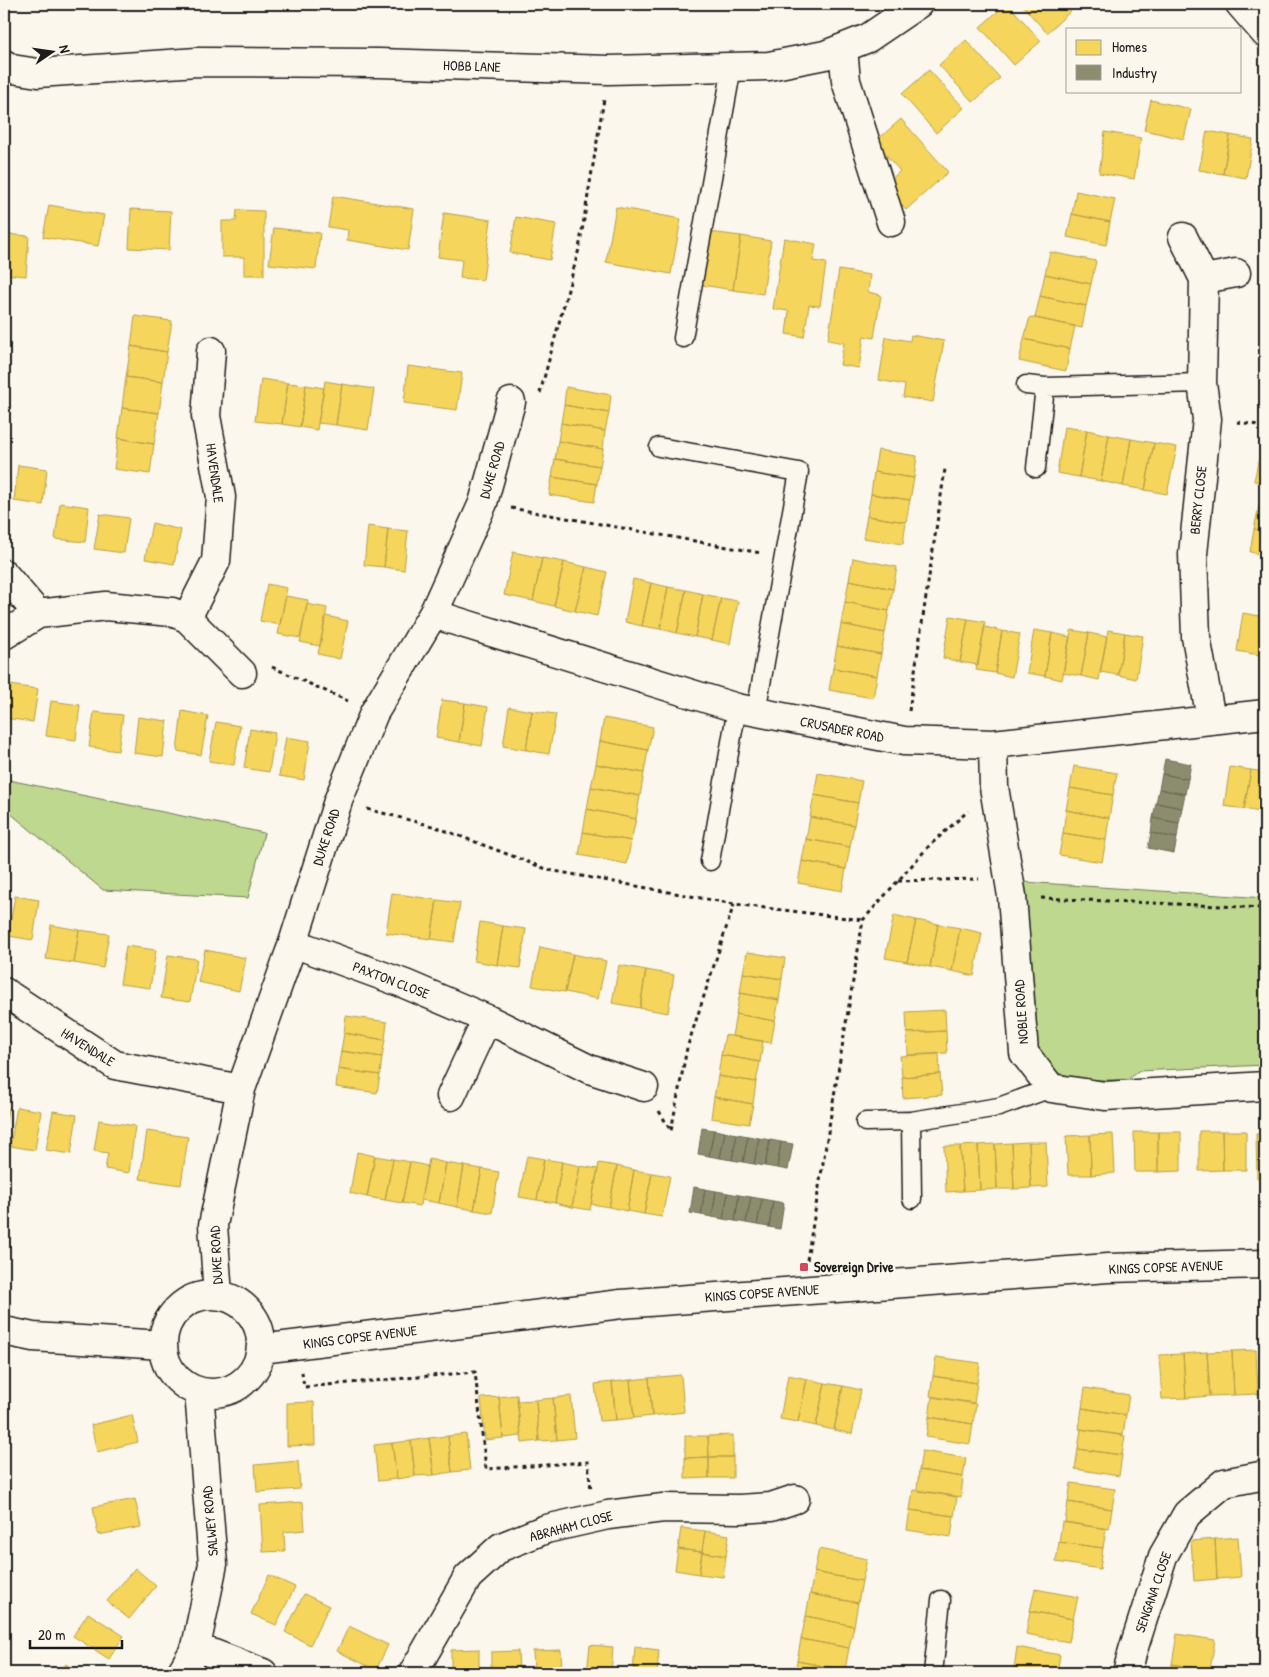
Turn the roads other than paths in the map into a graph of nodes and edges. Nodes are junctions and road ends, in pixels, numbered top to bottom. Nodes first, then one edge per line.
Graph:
1 (918, 4) edge
2 (1240, 4) edge
3 (1265, 33) edge
4 (843, 48) junction
5 (732, 67) junction
6 (6, 69) edge
7 (892, 222) dead end
8 (1183, 237) dead end
9 (1236, 272) dead end
10 (1204, 279) junction
11 (684, 338) dead end
12 (211, 351) dead end
13 (1202, 383) junction
14 (1026, 384) dead end
15 (1045, 387) junction
16 (512, 402) dead end
17 (659, 447) dead end
18 (1036, 468) dead end
19 (4, 574) edge
20 (38, 614) junction
21 (433, 614) junction
22 (187, 618) junction
23 (4, 635) edge
24 (238, 669) road end
25 (746, 710) junction
26 (1265, 714) edge
27 (1211, 719) junction
28 (993, 744) junction
29 (710, 860) dead end
30 (293, 943) junction
31 (4, 992) edge
32 (487, 1019) junction
33 (1265, 1086) edge
34 (644, 1087) road end
35 (1051, 1088) junction
36 (241, 1089) junction
37 (452, 1096) dead end
38 (911, 1121) junction
39 (865, 1122) dead end
40 (912, 1199) dead end
41 (1265, 1264) edge
42 (218, 1295) junction
43 (4, 1331) edge
44 (163, 1345) junction
45 (261, 1349) junction
46 (200, 1392) junction
47 (1265, 1476) edge
48 (795, 1499) dead end
49 (941, 1600) dead end
50 (196, 1647) junction
51 (180, 1673) edge
52 (264, 1673) edge
53 (413, 1673) edge
54 (933, 1673) edge
55 (1127, 1673) edge

1 - 4 street, HOBB LANE
2 - 3 street
4 - 5 street, HOBB LANE
4 - 7 street
5 - 6 street, HOBB LANE
5 - 11 lane
8 - 10 street, BERRY CLOSE
9 - 10 street
10 - 13 street, BERRY CLOSE
12 - 22 street, HAVENDALE
13 - 15 lane
13 - 27 street, BERRY CLOSE
14 - 15 lane
15 - 18 lane
16 - 21 street, DUKE ROAD
17 - 25 lane
19 - 20 street
20 - 22 street
20 - 23 street
21 - 25 street, CRUSADER ROAD
21 - 30 street, DUKE ROAD
22 - 24 street
25 - 28 street, CRUSADER ROAD
25 - 29 lane
26 - 27 street, CRUSADER ROAD
27 - 28 street, CRUSADER ROAD
28 - 35 street, NOBLE ROAD
30 - 32 street, PAXTON CLOSE
30 - 36 street, DUKE ROAD
31 - 36 street, HAVENDALE
32 - 34 street, PAXTON CLOSE
32 - 37 street
33 - 35 street
35 - 38 lane
36 - 42 street, DUKE ROAD
38 - 39 lane
38 - 40 lane
41 - 45 street, KINGS COPSE AVENUE
42 - 44 street
42 - 45 street
43 - 44 street
44 - 46 street
45 - 46 street
46 - 50 street, SALWEY ROAD
47 - 55 street, SENGANA CLOSE
48 - 53 street, ABRAHAM CLOSE
49 - 54 lane
50 - 51 street, SALWEY ROAD
50 - 52 street

